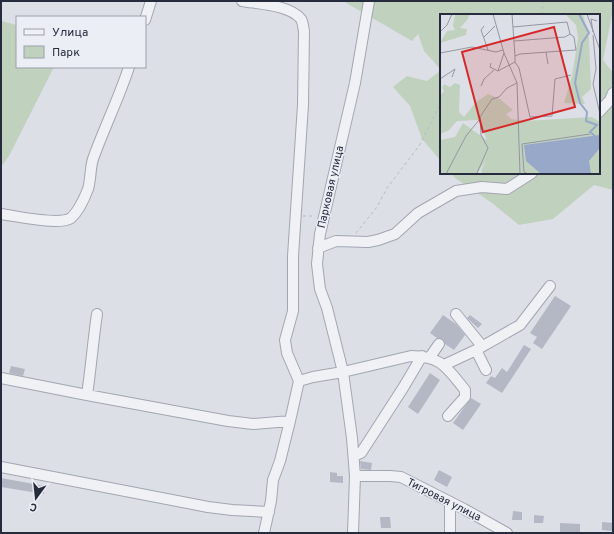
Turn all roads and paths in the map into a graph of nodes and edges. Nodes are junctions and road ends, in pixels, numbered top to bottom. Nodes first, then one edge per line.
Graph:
1 (151, 1) edge
2 (242, 1) edge
3 (369, 1) edge
4 (543, 1) edge
5 (542, 14) edge
6 (146, 17) edge
7 (129, 68) edge
8 (613, 93) edge
9 (440, 105) edge
10 (600, 111) edge
11 (530, 174) edge
12 (1, 214) edge
13 (295, 216) junction
14 (324, 217) junction
15 (349, 241) junction
16 (318, 248) junction
17 (550, 286) dead end
18 (97, 314) dead end
19 (456, 314) dead end
20 (439, 344) dead end
21 (479, 348) junction
22 (426, 356) junction
23 (444, 365) junction
24 (486, 370) dead end
25 (343, 372) junction
26 (1, 378) edge
27 (299, 381) junction
28 (87, 395) junction
29 (448, 416) dead end
30 (290, 421) junction
31 (354, 456) junction
32 (1, 467) edge
33 (355, 476) junction
34 (450, 502) junction
35 (269, 512) junction
36 (264, 533) edge
37 (353, 533) edge
38 (450, 533) edge
39 (507, 533) edge

1 - 6 street
2 - 13 street
3 - 14 street, Парковая улица
4 - 5 path
7 - 12 street
8 - 10 street
9 - 15 path
11 - 15 street
13 - 14 path
13 - 27 street
14 - 16 street, Парковая улица
15 - 16 street
16 - 25 street, Парковая улица
17 - 21 street
18 - 28 street
19 - 21 street
20 - 22 street
21 - 23 street
21 - 24 street
22 - 23 street
22 - 25 street
22 - 31 street
23 - 29 street
25 - 27 street
25 - 31 street, Парковая улица
26 - 28 street
27 - 30 street
28 - 30 street
30 - 35 street
31 - 33 street, Парковая улица
32 - 35 street
33 - 34 street, Тигровая улица
33 - 37 street, Парковая улица
34 - 38 street
34 - 39 street, Тигровая улица
35 - 36 street

